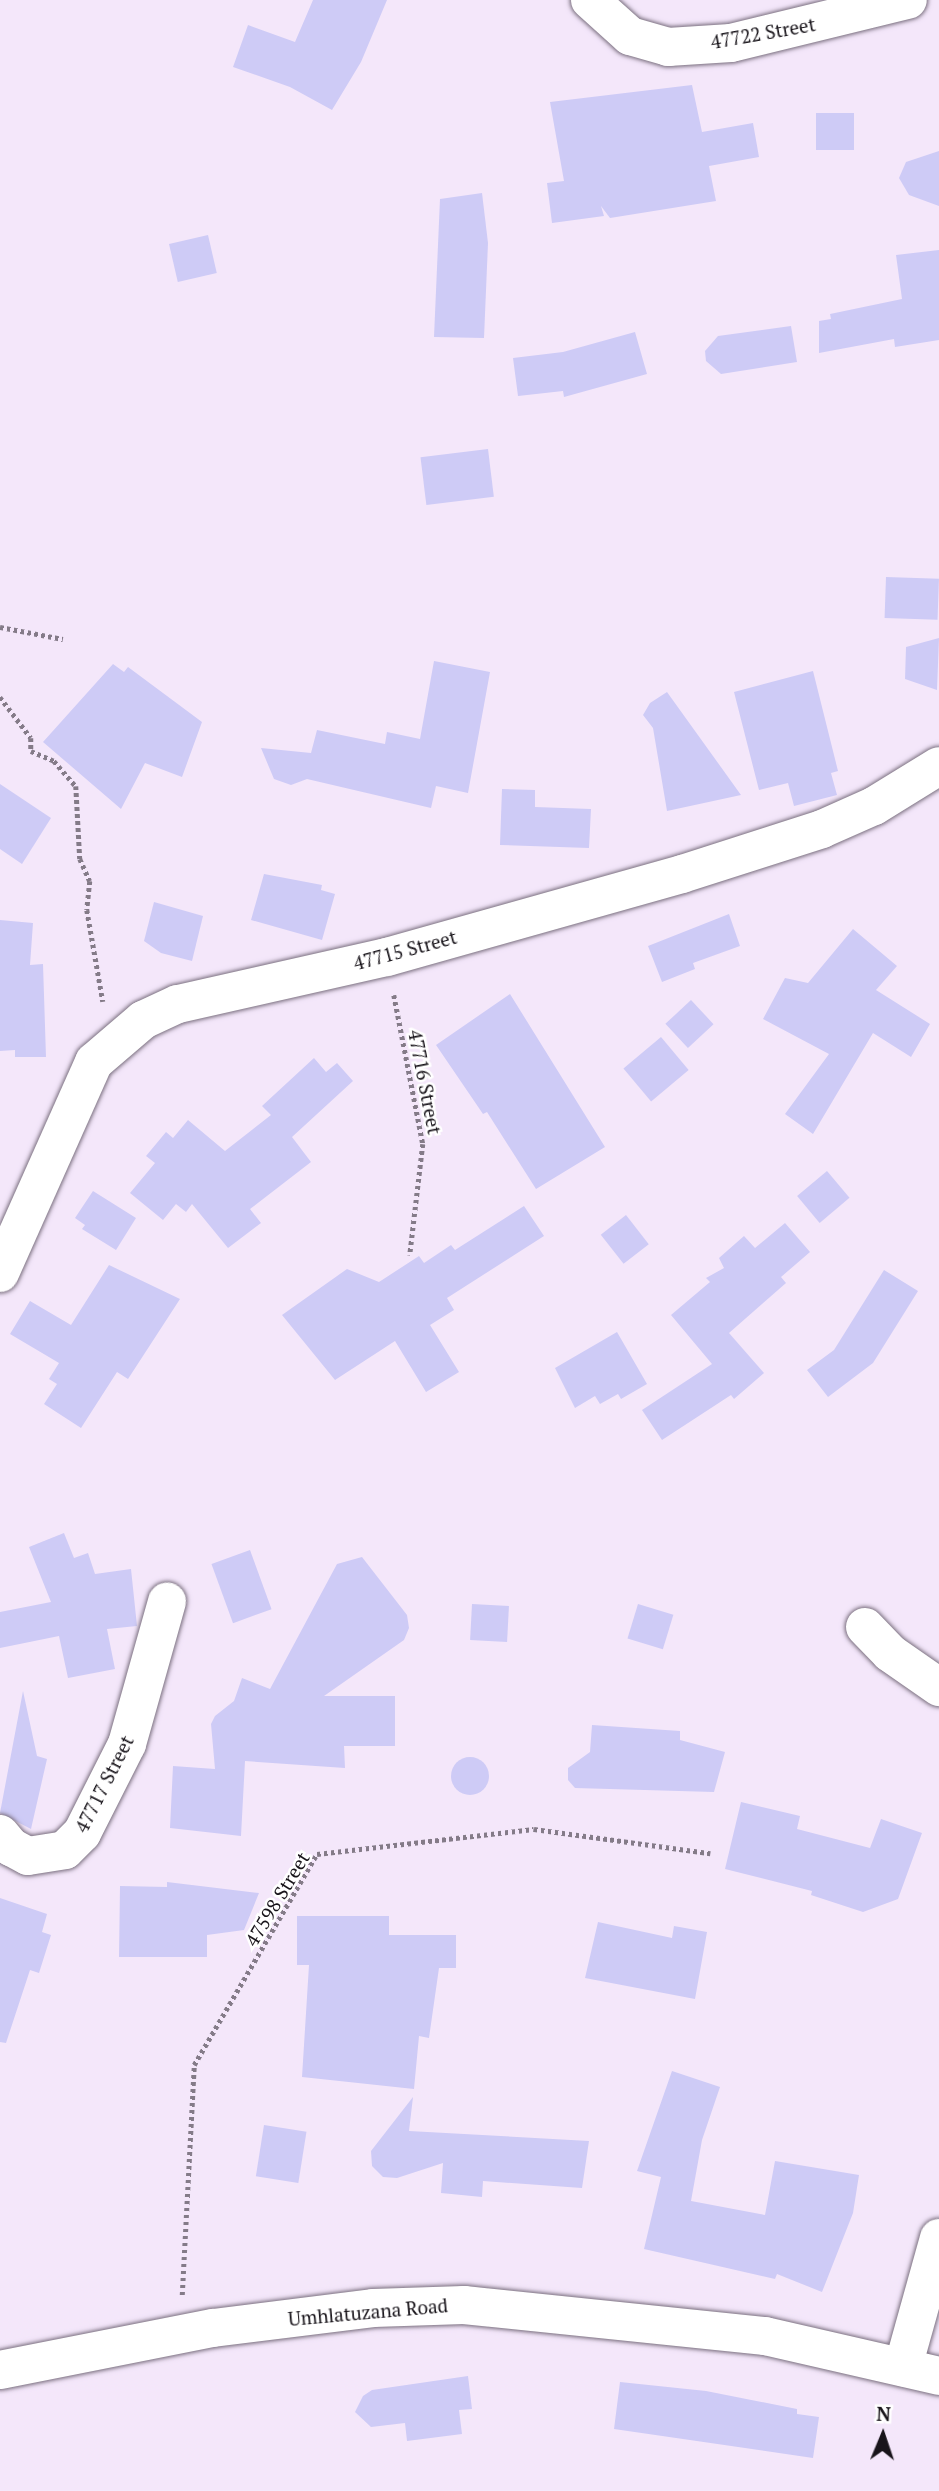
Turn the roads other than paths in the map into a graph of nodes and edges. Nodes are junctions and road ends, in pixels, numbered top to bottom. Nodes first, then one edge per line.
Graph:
1 (590, 0) edge
2 (908, 0) edge
3 (939, 766) edge
4 (0, 1273) edge
5 (167, 1602) dead end
6 (865, 1627) dead end
7 (939, 1687) edge
8 (0, 1834) edge
9 (939, 2238) edge
10 (0, 2370) edge
11 (921, 2371) edge

1 - 2 street, 47722 Street
3 - 4 street, 47715 Street
5 - 8 street, 47717 Street
6 - 7 street
9 - 11 street, Umhlatuzana Road
10 - 11 street, Umhlatuzana Road

